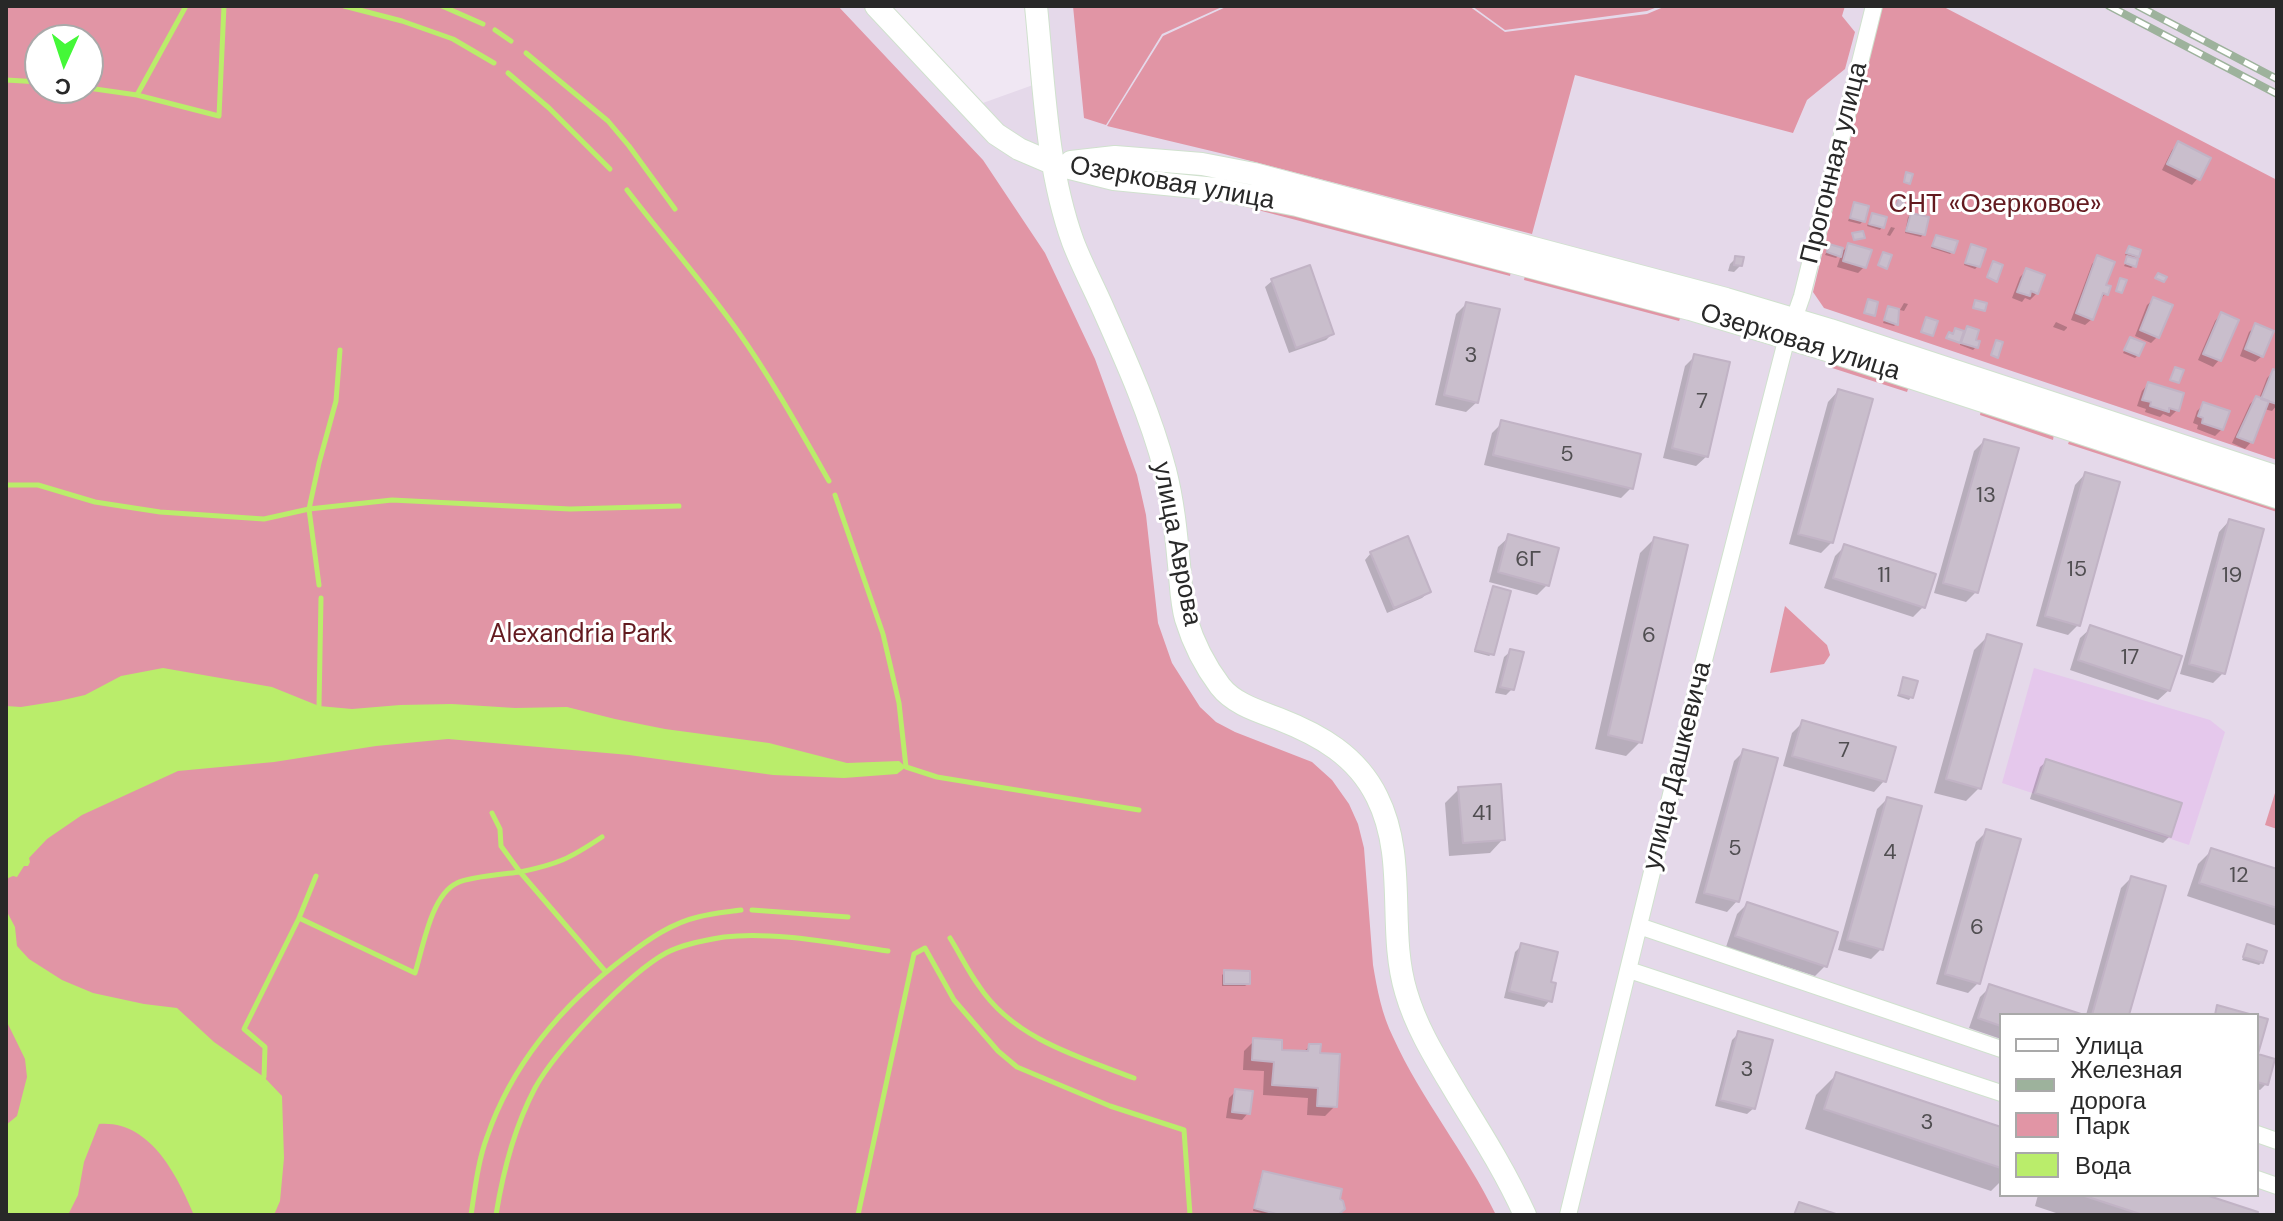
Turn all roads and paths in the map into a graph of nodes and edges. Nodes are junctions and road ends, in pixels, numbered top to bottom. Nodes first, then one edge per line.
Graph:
1 (876, 6) edge
2 (1036, 6) edge
3 (1874, 6) edge
4 (1054, 164) junction
5 (1790, 329) junction
6 (2277, 477) edge
7 (2277, 497) edge
8 (1639, 926) junction
9 (1629, 970) junction
10 (1999, 1048) edge
11 (1999, 1092) edge
12 (1525, 1215) edge
13 (1568, 1215) edge

1 - 4 street
2 - 4 street, улица Аврова
3 - 5 street, Прогонная улица
4 - 5 street, Озерковая улица
4 - 12 street, улица Аврова
5 - 6 street, Озерковая улица
5 - 7 street, Озерковая улица
5 - 8 street, улица Дашкевича
8 - 9 street, улица Дашкевича
8 - 10 street
9 - 11 street
9 - 13 street, улица Дашкевича

